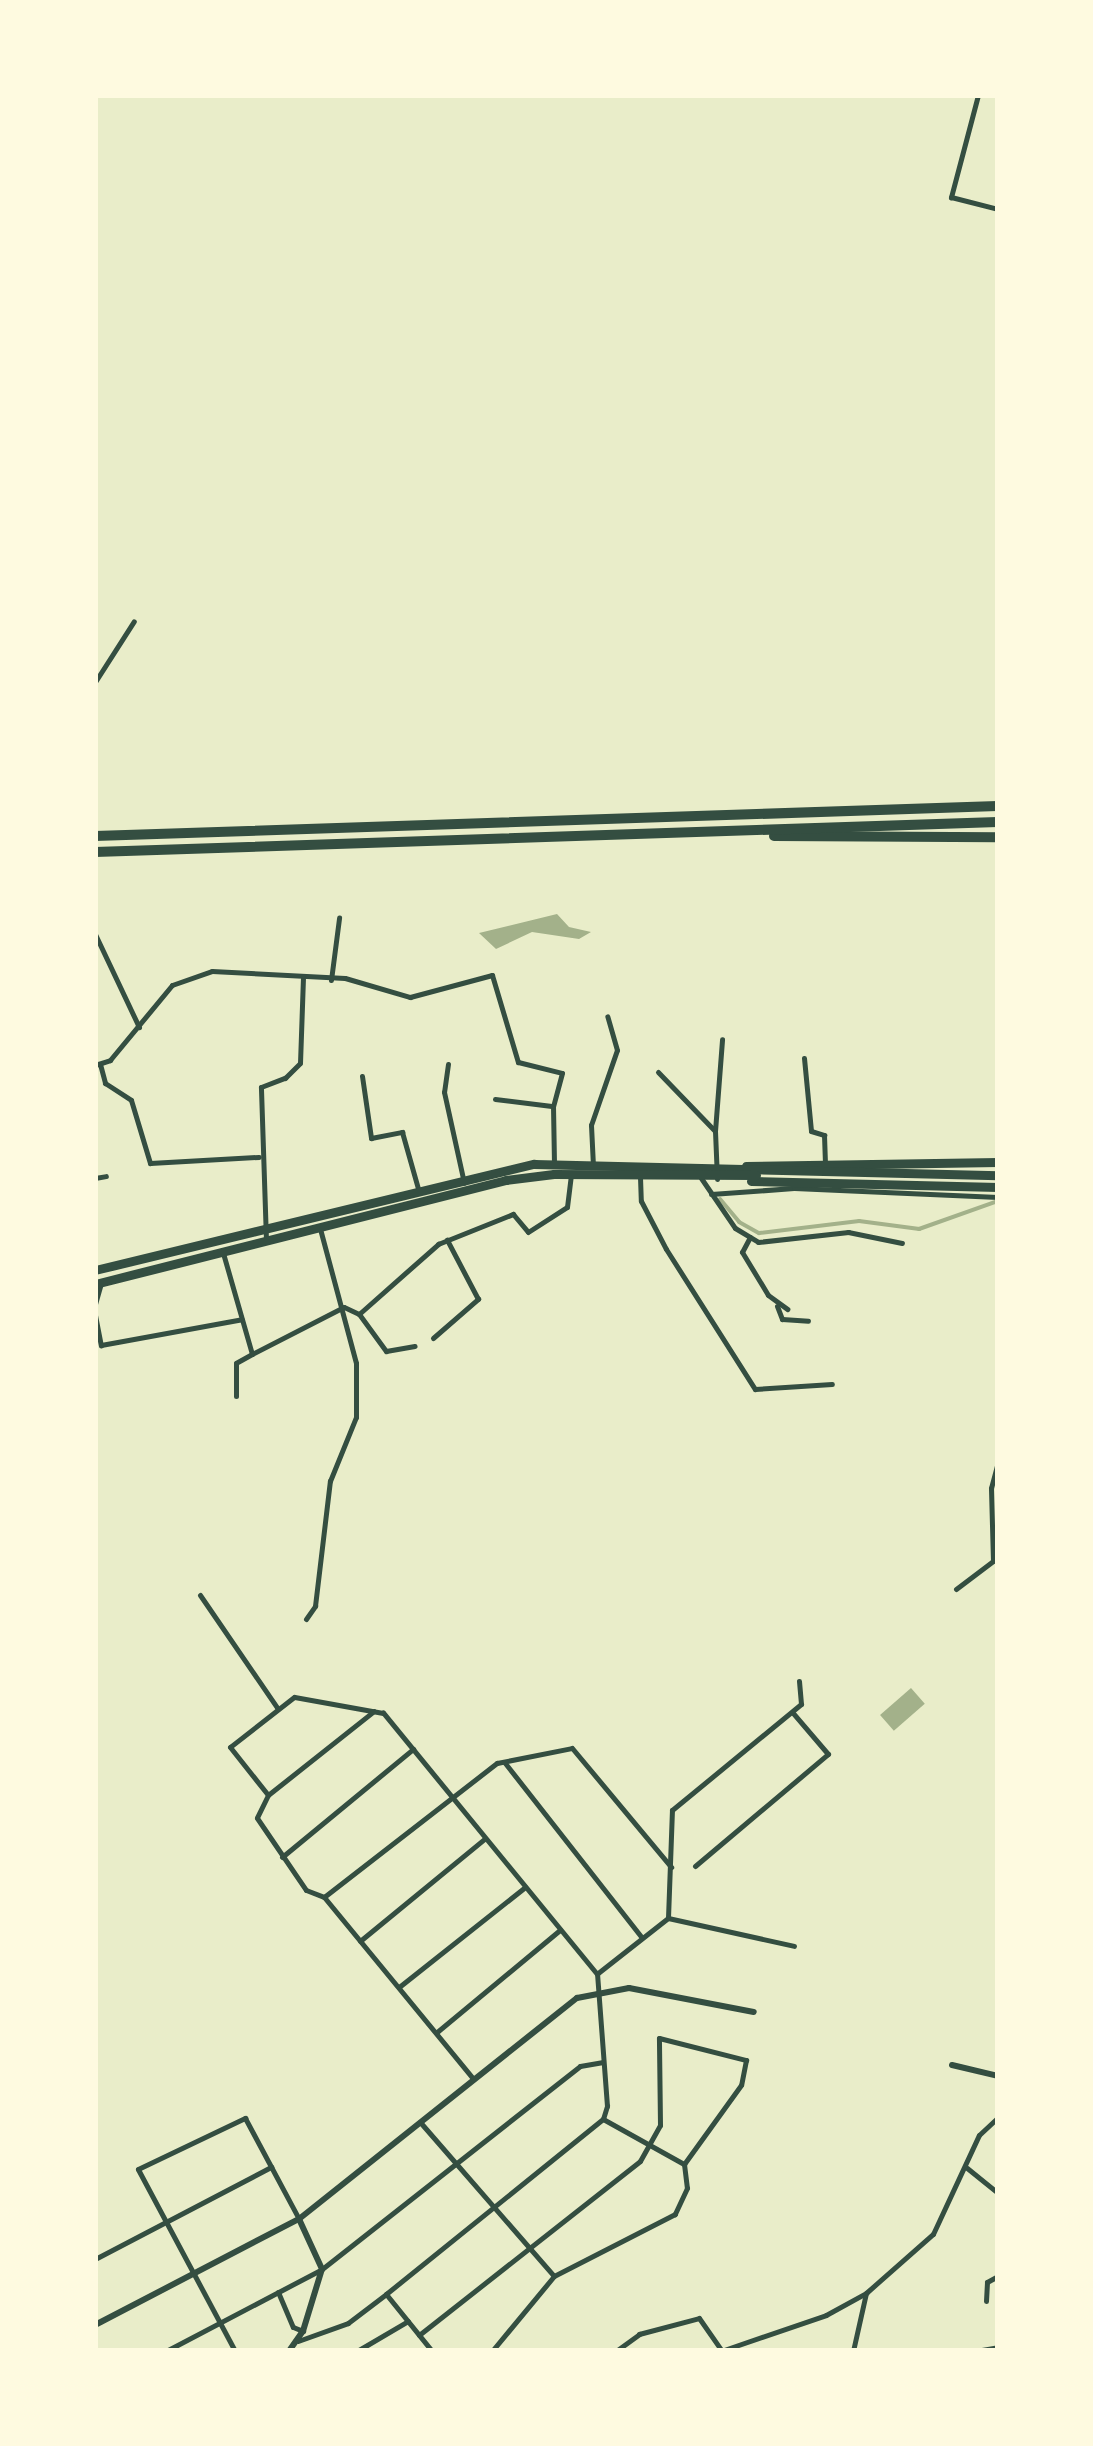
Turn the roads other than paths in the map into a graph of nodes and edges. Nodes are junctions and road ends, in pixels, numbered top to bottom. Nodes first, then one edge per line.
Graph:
1 (978, 95) edge
2 (998, 209) edge
3 (134, 621) dead end
4 (95, 682) edge
5 (998, 806) edge
6 (998, 822) edge
7 (685, 832) junction
8 (95, 836) edge
9 (998, 837) edge
10 (95, 852) edge
11 (339, 918) dead end
12 (95, 934) edge
13 (303, 978) junction
14 (331, 980) junction
15 (607, 1016) dead end
16 (139, 1027) junction
17 (722, 1039) dead end
18 (804, 1058) dead end
19 (448, 1064) dead end
20 (97, 1065) edge
21 (658, 1072) dead end
22 (362, 1076) dead end
23 (495, 1100) dead end
24 (552, 1106) junction
25 (714, 1130) junction
26 (259, 1157) junction
27 (554, 1162) junction
28 (593, 1162) junction
29 (825, 1162) junction
30 (998, 1162) edge
31 (714, 1167) junction
32 (778, 1173) junction
33 (554, 1174) junction
34 (571, 1174) junction
35 (593, 1174) junction
36 (998, 1175) edge
37 (106, 1176) dead end
38 (640, 1176) junction
39 (95, 1178) edge
40 (462, 1178) junction
41 (700, 1178) junction
42 (717, 1179) junction
43 (998, 1186) edge
44 (419, 1190) junction
45 (466, 1190) junction
46 (711, 1194) junction
47 (998, 1197) edge
48 (422, 1201) junction
49 (320, 1230) junction
50 (266, 1237) junction
51 (750, 1237) junction
52 (448, 1240) junction
53 (902, 1244) dead end
54 (223, 1254) junction
55 (95, 1270) edge
56 (98, 1284) edge
57 (95, 1304) edge
58 (777, 1306) junction
59 (344, 1307) junction
60 (786, 1309) dead end
61 (360, 1314) junction
62 (95, 1315) edge
63 (242, 1319) junction
64 (808, 1321) dead end
65 (433, 1338) dead end
66 (416, 1346) dead end
67 (252, 1354) junction
68 (832, 1384) dead end
69 (236, 1396) dead end
70 (998, 1461) edge
71 (956, 1590) dead end
72 (200, 1595) dead end
73 (306, 1619) dead end
74 (799, 1681) dead end
75 (278, 1709) junction
76 (374, 1710) junction
77 (792, 1712) junction
78 (413, 1749) junction
79 (505, 1762) junction
80 (449, 1794) junction
81 (268, 1795) junction
82 (484, 1839) junction
83 (282, 1858) junction
84 (695, 1866) dead end
85 (671, 1867) junction
86 (524, 1887) junction
87 (324, 1897) junction
88 (668, 1918) junction
89 (560, 1930) junction
90 (642, 1938) junction
91 (360, 1940) junction
92 (794, 1946) dead end
93 (598, 1974) junction
94 (400, 1987) junction
95 (600, 1990) junction
96 (754, 2012) dead end
97 (436, 2032) junction
98 (603, 2062) junction
99 (952, 2065) dead end
100 (998, 2076) edge
101 (472, 2078) junction
102 (998, 2117) edge
103 (604, 2120) junction
104 (420, 2122) junction
105 (651, 2144) junction
106 (455, 2164) junction
107 (684, 2164) junction
108 (271, 2167) junction
109 (967, 2168) junction
110 (998, 2192) edge
111 (494, 2207) junction
112 (299, 2218) junction
113 (166, 2222) junction
114 (531, 2248) junction
115 (95, 2259) edge
116 (322, 2269) junction
117 (194, 2274) junction
118 (554, 2276) junction
119 (998, 2276) edge
120 (278, 2292) junction
121 (866, 2293) junction
122 (386, 2294) junction
123 (986, 2301) dead end
124 (408, 2321) junction
125 (220, 2323) junction
126 (95, 2325) edge
127 (303, 2331) junction
128 (419, 2335) junction
129 (298, 2341) junction
130 (998, 2347) edge
131 (166, 2351) edge
132 (234, 2351) edge
133 (289, 2351) edge
134 (357, 2351) edge
135 (432, 2351) edge
136 (492, 2351) edge
137 (616, 2351) edge
138 (722, 2351) edge
139 (853, 2351) edge
140 (976, 2351) edge

1 - 2 street
3 - 4 street
5 - 8 highway
6 - 7 highway
7 - 9 highway
7 - 10 highway
11 - 14 street
12 - 16 street
13 - 14 street
13 - 16 street
13 - 26 street
14 - 24 street
15 - 28 street
16 - 20 street
17 - 25 street
18 - 29 street
19 - 40 street
20 - 26 street
21 - 25 street
22 - 44 street
23 - 24 street
24 - 27 street
25 - 31 street
26 - 50 street
27 - 28 main road
27 - 33 street
27 - 40 main road
28 - 31 main road
28 - 35 street
29 - 30 main road
29 - 31 main road
31 - 32 main road
31 - 42 street
32 - 36 main road
32 - 42 main road
33 - 34 main road
33 - 45 main road
34 - 35 main road
34 - 52 street
35 - 38 main road
37 - 39 street
38 - 41 main road
38 - 68 street
40 - 44 main road
40 - 45 street
41 - 42 main road
41 - 46 street
42 - 43 main road
44 - 48 street
44 - 50 main road
45 - 48 main road
46 - 47 street
46 - 51 street
48 - 49 main road
49 - 50 main road
49 - 59 street
50 - 54 main road
50 - 55 main road
51 - 53 street
51 - 58 street
52 - 61 street
52 - 65 street
54 - 56 main road
54 - 63 street
56 - 57 street
58 - 60 street
58 - 64 street
59 - 61 street
59 - 67 street
59 - 73 street
61 - 66 street
62 - 63 street
63 - 67 street
67 - 69 street
70 - 71 street
72 - 75 street
74 - 77 street
75 - 76 street
75 - 81 street
76 - 78 street
76 - 81 street
77 - 84 street
77 - 85 street
78 - 80 street
78 - 83 street
79 - 80 street
79 - 85 street
79 - 90 street
80 - 82 street
80 - 87 street
81 - 83 street
82 - 86 street
82 - 91 street
83 - 87 street
85 - 88 street
86 - 89 street
86 - 94 street
87 - 91 street
88 - 90 street
88 - 92 street
89 - 93 street
89 - 97 street
90 - 93 street
91 - 94 street
93 - 95 street
94 - 97 street
95 - 96 street
95 - 98 street
95 - 101 street
97 - 101 street
98 - 103 street
98 - 106 street
99 - 100 street
101 - 104 street
102 - 109 street
103 - 105 street
103 - 111 street
104 - 106 street
104 - 112 street
105 - 107 street
105 - 107 street
105 - 114 street
106 - 111 street
106 - 116 street
107 - 118 street
108 - 112 street
108 - 113 street
108 - 113 street
109 - 110 street
109 - 121 street
111 - 114 street
111 - 122 street
112 - 116 street
112 - 117 street
113 - 115 street
113 - 117 street
114 - 118 street
114 - 128 street
116 - 120 street
116 - 127 street
117 - 125 street
117 - 126 street
118 - 136 street
119 - 123 street
120 - 125 street
120 - 127 street
121 - 138 street
121 - 139 street
122 - 124 street
122 - 129 street
124 - 128 street
124 - 134 street
125 - 131 street
125 - 132 street
127 - 129 street
128 - 135 street
129 - 133 street
130 - 140 street
137 - 138 street

